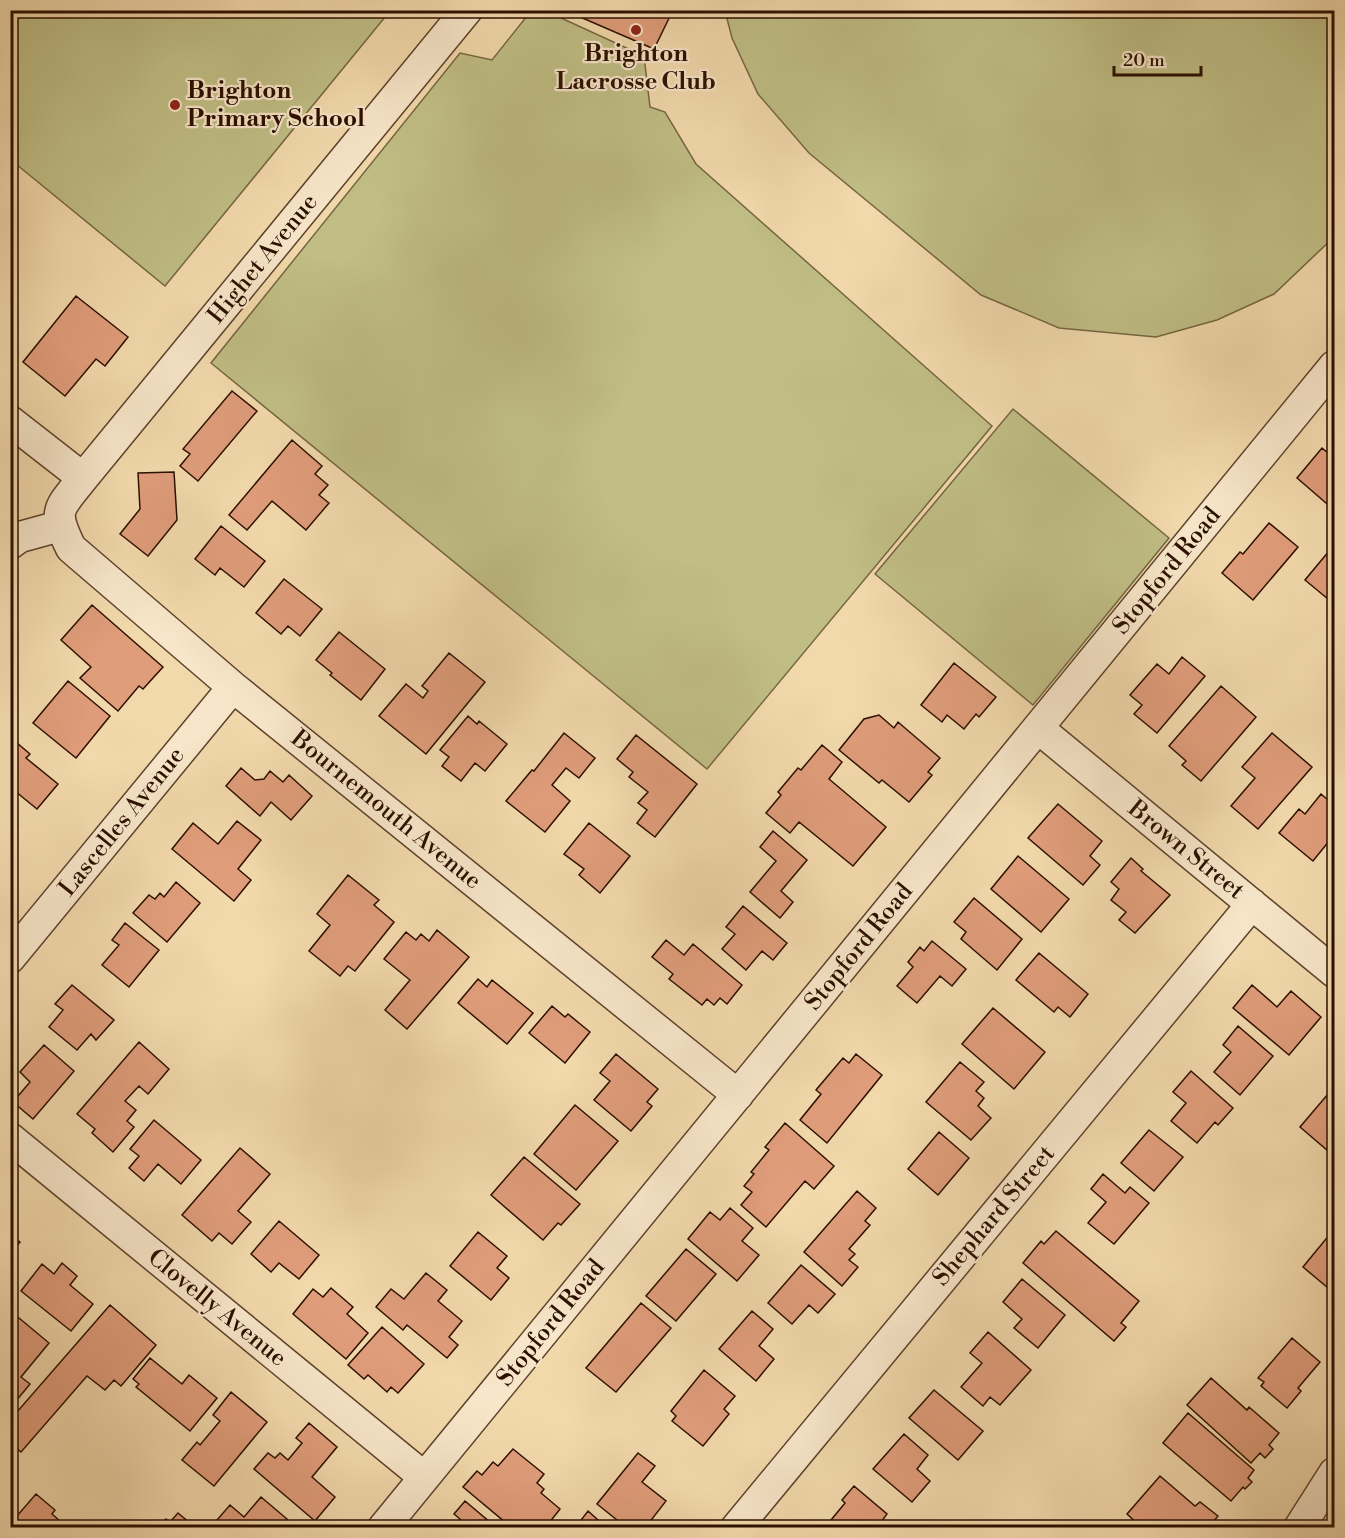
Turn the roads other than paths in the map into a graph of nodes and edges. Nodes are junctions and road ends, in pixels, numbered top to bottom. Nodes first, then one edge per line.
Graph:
1 (467, 10) edge
2 (1335, 366) edge
3 (10, 421) edge
4 (82, 478) junction
5 (60, 517) junction
6 (10, 544) edge
7 (233, 687) junction
8 (1038, 728) junction
9 (1252, 904) junction
10 (10, 958) edge
11 (1335, 972) edge
12 (738, 1095) junction
13 (10, 1138) edge
14 (1335, 1473) edge
15 (424, 1478) junction
16 (383, 1527) edge
17 (736, 1527) edge
18 (1299, 1527) edge

1 - 4 street, Highet Avenue
2 - 8 street, Stopford Road
3 - 4 street
4 - 5 street, Highet Avenue
5 - 6 street
5 - 7 street, Bournemouth Avenue
7 - 10 street, Lascelles Avenue
7 - 12 street, Bournemouth Avenue
8 - 9 street, Brown Street
8 - 12 street, Stopford Road
9 - 11 street, Brown Street
9 - 17 street, Shephard Street
12 - 15 street, Stopford Road
13 - 15 street, Clovelly Avenue
14 - 18 street
15 - 16 street, Stopford Road

